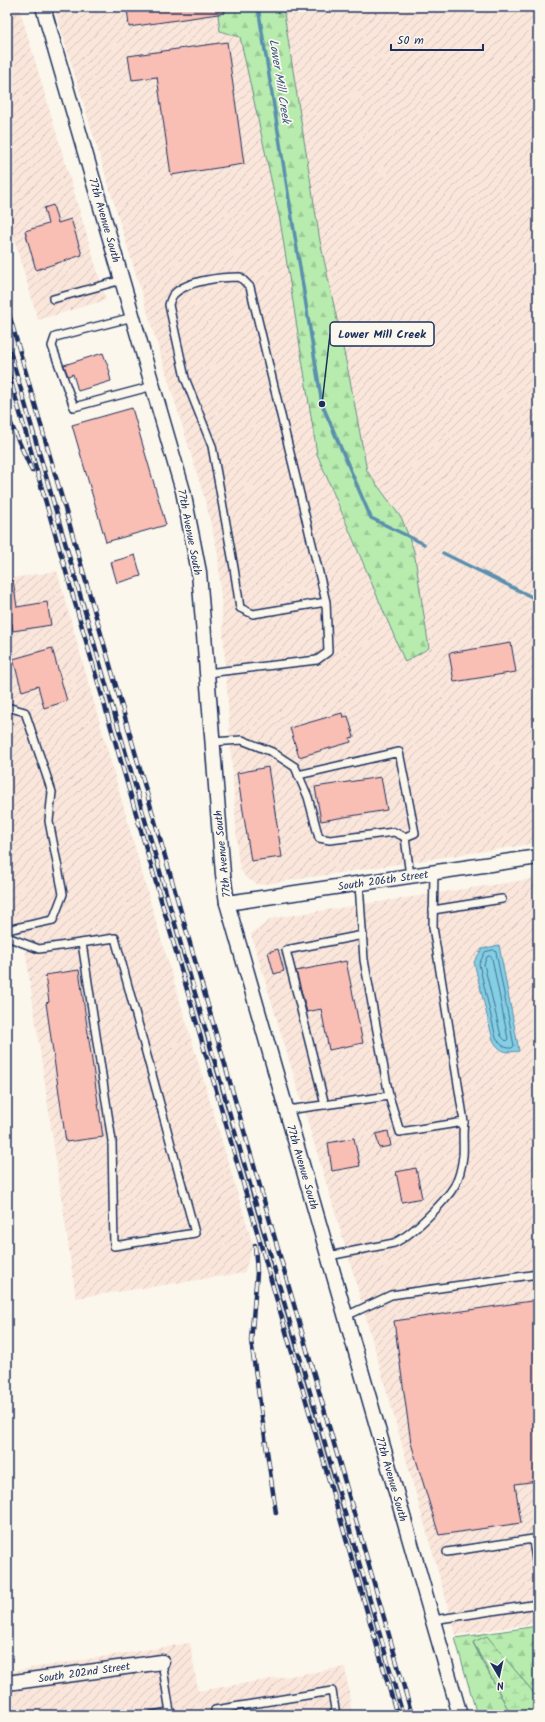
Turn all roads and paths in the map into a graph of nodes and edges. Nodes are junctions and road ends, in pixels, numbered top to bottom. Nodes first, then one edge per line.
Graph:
1 (43, 7) edge
2 (122, 280) junction
3 (53, 299) dead end
4 (133, 317) junction
5 (153, 386) junction
6 (326, 602) junction
7 (207, 673) junction
8 (7, 707) edge
9 (212, 742) junction
10 (298, 775) junction
11 (405, 837) junction
12 (538, 857) edge
13 (434, 872) junction
14 (410, 876) junction
15 (359, 883) junction
16 (502, 899) dead end
17 (227, 903) junction
18 (434, 910) junction
19 (7, 934) edge
20 (363, 935) junction
21 (7, 937) edge
22 (82, 943) junction
23 (389, 1096) junction
24 (324, 1105) junction
25 (287, 1110) junction
26 (464, 1122) junction
27 (329, 1256) junction
28 (538, 1274) edge
29 (346, 1316) junction
30 (536, 1547) edge
31 (447, 1552) dead end
32 (538, 1572) edge
33 (538, 1604) edge
34 (433, 1620) junction
35 (162, 1662) joint
36 (7, 1683) edge
37 (170, 1714) edge
38 (152, 1715) edge
39 (216, 1715) edge
40 (336, 1715) edge
41 (460, 1715) edge

1 - 2 street, 77th Avenue South
2 - 3 lane
2 - 4 street, 77th Avenue South
4 - 5 street, 77th Avenue South
4 - 5 lane
5 - 7 street, 77th Avenue South
6 - 6 lane
6 - 7 lane
7 - 9 street, 77th Avenue South
8 - 19 lane
9 - 10 lane
9 - 17 street, 77th Avenue South
10 - 11 lane
10 - 11 lane
11 - 14 lane
12 - 13 street, South 206th Street
13 - 14 street, South 206th Street
13 - 18 lane
14 - 15 street, South 206th Street
15 - 17 street, South 206th Street
15 - 20 lane
16 - 18 lane
17 - 25 street, 77th Avenue South
18 - 26 lane
20 - 23 lane
20 - 24 lane
21 - 22 lane
22 - 22 lane
23 - 24 lane
23 - 26 lane
24 - 25 lane
25 - 27 street, 77th Avenue South
26 - 27 lane
27 - 29 street, 77th Avenue South
28 - 29 lane
29 - 34 street, 77th Avenue South
30 - 31 lane
30 - 32 lane
33 - 34 lane
34 - 41 street, 77th Avenue South
35 - 36 street, South 202nd Street
35 - 37 lane
37 - 38 lane
39 - 40 lane

